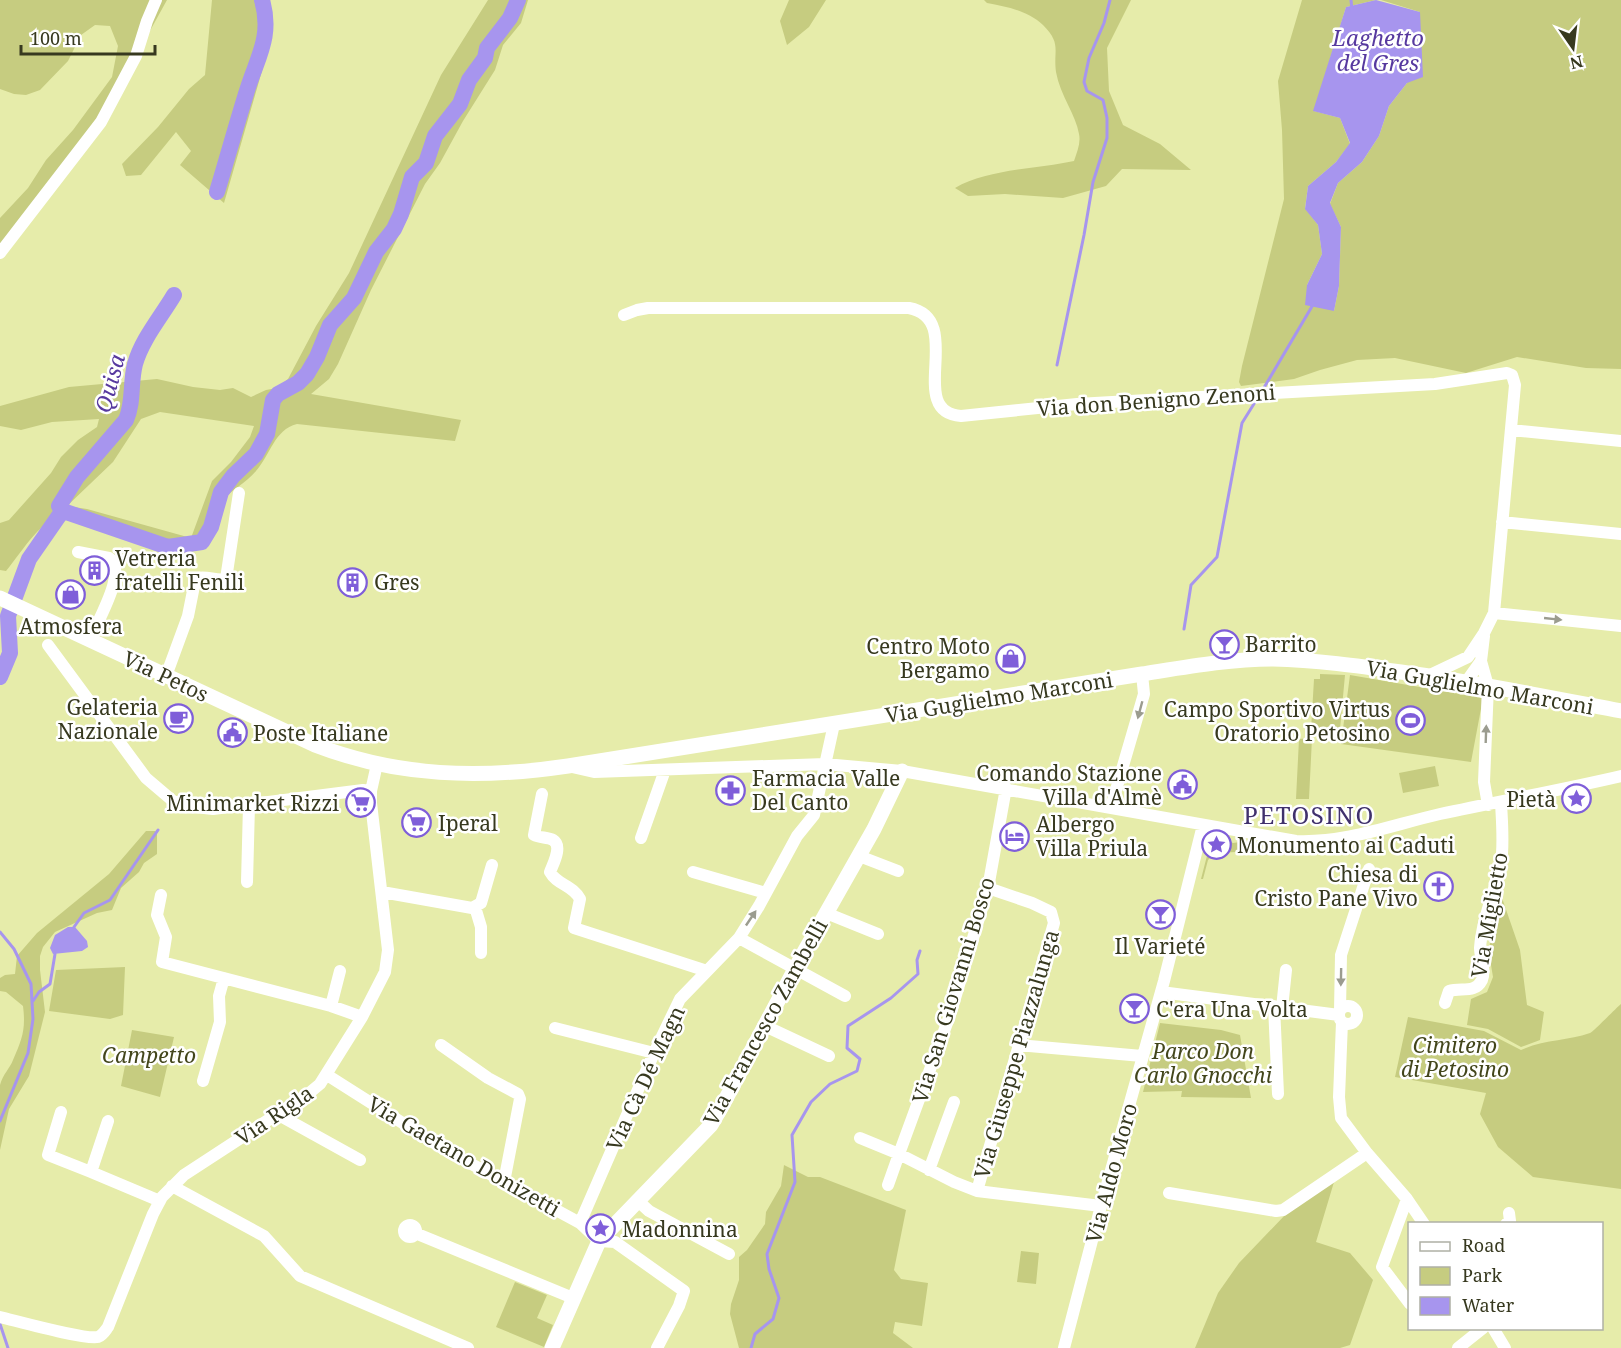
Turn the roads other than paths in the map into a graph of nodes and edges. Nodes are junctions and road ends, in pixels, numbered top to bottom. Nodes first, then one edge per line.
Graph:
1 (156, 0) edge
2 (0, 253) edge
3 (624, 315) dead end
4 (1511, 430) junction
5 (1621, 441) edge
6 (239, 493) dead end
7 (1502, 522) junction
8 (1621, 534) edge
9 (78, 552) dead end
10 (0, 598) edge
11 (1494, 613) junction
12 (1621, 626) edge
13 (1484, 633) junction
14 (90, 640) junction
15 (48, 645) dead end
16 (1468, 657) junction
17 (1481, 661) junction
18 (1142, 674) junction
19 (166, 676) junction
20 (1428, 676) junction
21 (1466, 682) junction
22 (1488, 686) junction
23 (1621, 711) edge
24 (834, 724) junction
25 (614, 759) junction
26 (377, 764) junction
27 (825, 764) junction
28 (568, 766) junction
29 (665, 770) junction
30 (631, 771) junction
31 (902, 771) junction
32 (1621, 776) edge
33 (1006, 788) junction
34 (370, 791) junction
35 (542, 794) dead end
36 (1495, 804) junction
37 (249, 805) junction
38 (1111, 807) junction
39 (1203, 825) junction
40 (641, 838) dead end
41 (859, 856) junction
42 (492, 865) dead end
43 (1369, 870) dead end
44 (898, 871) dead end
45 (693, 872) dead end
46 (247, 882) dead end
47 (988, 888) junction
48 (382, 892) junction
49 (766, 893) junction
50 (161, 895) dead end
51 (475, 907) junction
52 (826, 913) junction
53 (878, 934) dead end
54 (739, 938) junction
55 (480, 953) dead end
56 (796, 968) junction
57 (1286, 970) dead end
58 (707, 971) junction
59 (340, 972) dead end
60 (224, 978) junction
61 (1161, 992) junction
62 (845, 996) dead end
63 (1445, 1003) dead end
64 (331, 1006) junction
65 (1278, 1007) junction
66 (362, 1017) junction
67 (1344, 1018) junction
68 (765, 1026) junction
69 (555, 1028) dead end
70 (441, 1045) dead end
71 (1018, 1045) junction
72 (654, 1053) junction
73 (829, 1056) dead end
74 (1142, 1056) junction
75 (327, 1075) junction
76 (203, 1081) dead end
77 (1278, 1094) dead end
78 (954, 1102) dead end
79 (61, 1112) dead end
80 (277, 1114) junction
81 (108, 1121) dead end
82 (860, 1138) dead end
83 (1367, 1153) junction
84 (899, 1154) junction
85 (360, 1160) dead end
86 (929, 1170) junction
87 (91, 1172) junction
88 (504, 1182) junction
89 (888, 1185) dead end
90 (172, 1186) junction
91 (977, 1191) junction
92 (1169, 1193) dead end
93 (1407, 1199) junction
94 (637, 1200) junction
95 (160, 1201) junction
96 (1101, 1206) junction
97 (580, 1222) junction
98 (1423, 1222) edge
99 (415, 1233) dead end
100 (599, 1241) junction
101 (729, 1254) dead end
102 (573, 1299) junction
103 (1408, 1301) edge
104 (1, 1317) edge
105 (1482, 1330) edge
106 (1494, 1330) edge
107 (103, 1334) junction
108 (97, 1348) edge
109 (468, 1348) edge
110 (552, 1348) edge
111 (657, 1348) edge
112 (1064, 1348) edge
113 (1458, 1348) edge
114 (1505, 1348) edge

1 - 2 street
3 - 4 street, Via don Benigno Zenoni
4 - 5 street
4 - 7 street, Via don Benigno Zenoni
6 - 19 street
7 - 8 street
7 - 11 street, Via don Benigno Zenoni
9 - 14 street
10 - 14 main road, Via Petos
11 -> 12 street
11 - 13 street, Via don Benigno Zenoni
13 - 16 street, Via don Benigno Zenoni
13 - 17 street, Via don Benigno Zenoni
14 - 19 main road, Via Petos
15 - 37 street
16 - 20 street
16 - 21 street, Via don Benigno Zenoni
17 - 21 street, Via don Benigno Zenoni
17 - 22 street, Via don Benigno Zenoni
18 - 20 main road, Via Guglielmo Marconi
18 - 24 main road, Via Guglielmo Marconi
18 -> 38 street
19 - 26 main road, Via Petos
20 - 21 main road, Via Guglielmo Marconi
21 - 22 main road, Via Guglielmo Marconi
22 - 23 main road, Via Guglielmo Marconi
36 -> 22 street, Via don Benigno Zenoni
24 - 25 main road, Via Guglielmo Marconi
24 - 27 street, Via Cà Dé Magn
25 - 28 main road, Via Guglielmo Marconi
25 - 30 street
26 - 28 main road, Via Guglielmo Marconi
26 - 34 street, Via Rigla
27 - 29 street
27 - 31 street
27 - 49 street, Via Cà Dé Magn
28 - 30 street
29 - 30 street
29 - 40 street
31 - 33 street
31 - 41 main road, Via Francesco Zambelli
32 - 36 street
33 - 38 street
33 - 47 street, Via San Giovanni Bosco
34 - 37 street
34 - 48 street, Via Rigla
35 - 58 street
36 - 39 street
36 - 63 street, Via Miglietto
37 - 46 street
38 - 39 street
39 - 61 street, Via Aldo Moro
41 - 44 street
41 - 52 main road, Via Francesco Zambelli
42 - 51 street
43 -> 67 street
45 - 49 street
47 - 71 street, Via Giuseppe Piazzalunga
47 - 84 street, Via San Giovanni Bosco
48 - 51 street
48 - 66 street, Via Rigla
54 -> 49 street, Via Cà Dé Magn
50 - 60 street
51 - 55 street
52 - 53 street
52 - 56 main road, Via Francesco Zambelli
54 - 56 street
54 - 58 street, Via Cà Dé Magn
56 - 62 street
56 - 68 main road, Via Francesco Zambelli
57 - 65 street
58 - 72 street, Via Cà Dé Magn
59 - 64 street
60 - 64 street
60 - 76 street
61 - 65 street
61 - 74 street, Via Aldo Moro
64 - 66 street
65 - 67 street
65 - 77 street
66 - 75 street, Via Rigla
67 - 83 street
68 - 73 street
68 - 94 main road, Via Francesco Zambelli
69 - 72 street
70 - 88 street
71 - 74 street
71 - 91 street, Via Giuseppe Piazzalunga
72 - 97 street, Via Cà Dé Magn
74 - 96 street, Via Aldo Moro
75 - 80 street, Via Rigla
75 - 88 street, Via Gaetano Donizetti
78 - 86 street
79 - 87 street
80 - 85 street
80 - 90 street, Via Rigla
81 - 87 street
82 - 84 street
83 - 92 street
83 - 93 street
84 - 86 street
84 - 89 street, Via San Giovanni Bosco
86 - 91 street
87 - 95 street
88 - 97 street, Via Gaetano Donizetti
90 - 95 street, Via Rigla
90 - 109 street
91 - 96 street
93 - 98 street
93 - 103 street
94 - 100 main road, Via Francesco Zambelli
94 - 101 street
95 - 107 street, Via Rigla
96 - 112 street, Via Aldo Moro
97 - 100 street, Via Gaetano Donizetti
99 - 102 street
100 - 102 main road, Via Francesco Zambelli
100 - 111 street
102 - 110 main road, Via Francesco Zambelli
104 - 107 street
105 - 113 street
106 - 114 street
107 - 108 street, Via Rigla

